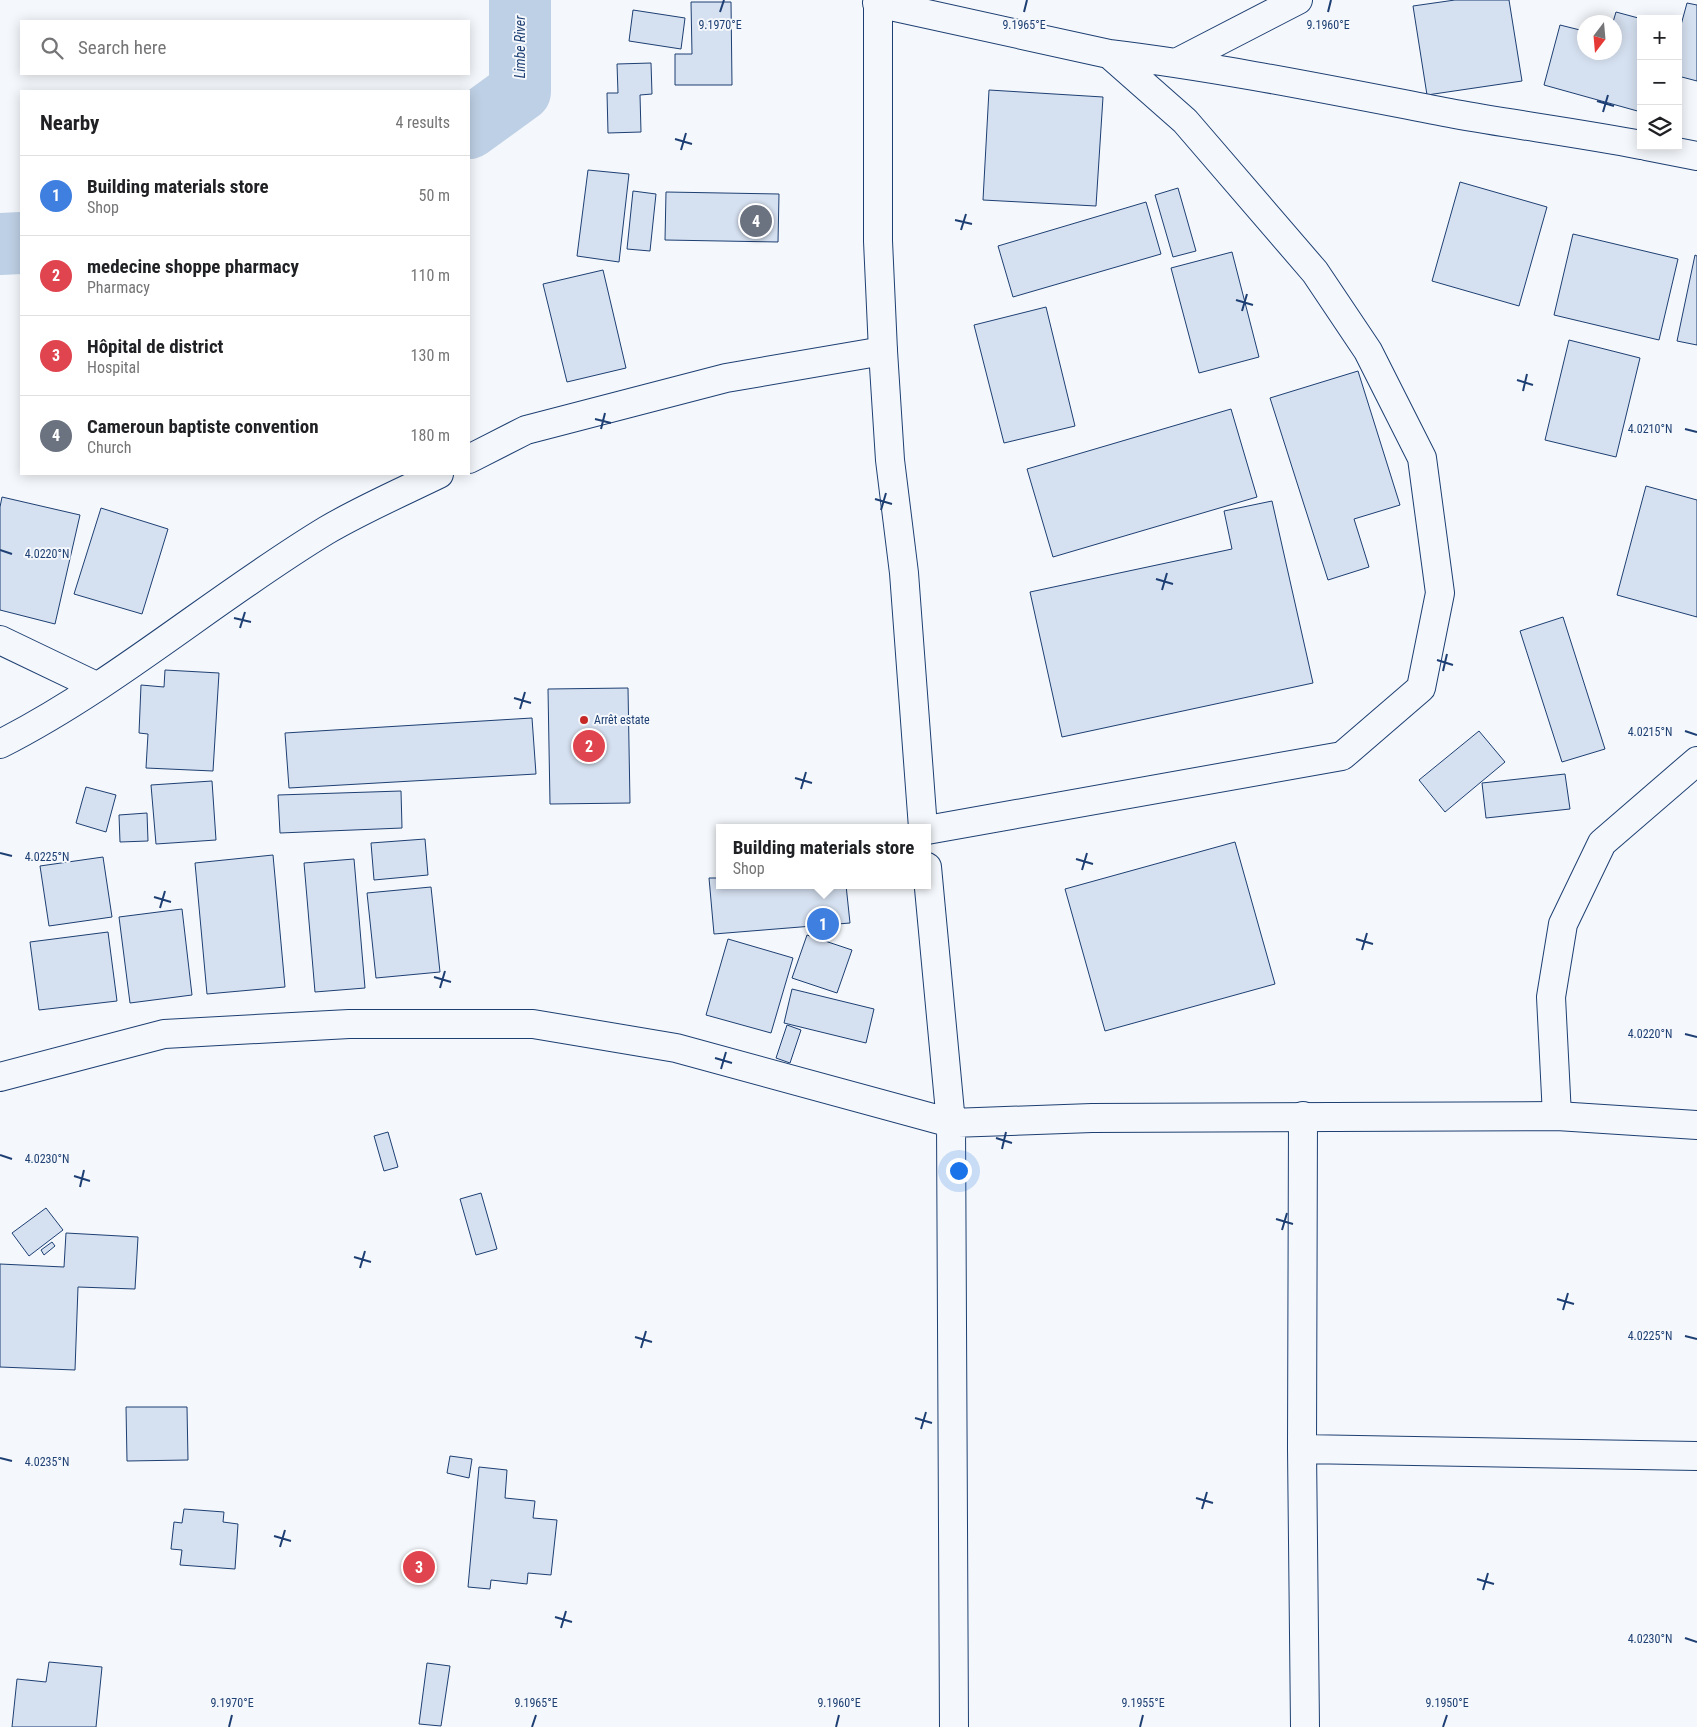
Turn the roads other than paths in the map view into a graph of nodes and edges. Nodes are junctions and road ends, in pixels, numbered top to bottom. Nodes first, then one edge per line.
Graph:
1 (1298, 0) edge
2 (877, 2) edge
3 (1109, 54) junction
4 (1178, 62) junction
5 (1637, 144) edge
6 (1666, 150) edge
7 (1697, 156) edge
8 (883, 351) junction
9 (470, 458) edge
10 (437, 475) edge
11 (0, 640) edge
12 (96, 686) junction
13 (0, 744) edge
14 (1697, 761) edge
15 (923, 824) edge
16 (931, 829) edge
17 (929, 889) edge
18 (0, 1077) edge
19 (1303, 1116) junction
20 (1557, 1116) junction
21 (951, 1123) junction
22 (1697, 1125) edge
23 (1302, 1449) junction
24 (1697, 1456) edge
25 (954, 1727) edge
26 (1305, 1727) edge

1 - 4 street
2 - 3 street
2 - 8 street
3 - 4 street
3 - 16 street
4 - 5 street
6 - 7 street
8 - 9 street
8 - 15 street
10 - 12 street
11 - 12 street
12 - 13 street
14 - 20 street
17 - 21 street
18 - 21 street
19 - 20 street
19 - 21 street
19 - 23 street
20 - 22 street
21 - 25 street
23 - 24 street
23 - 26 street

